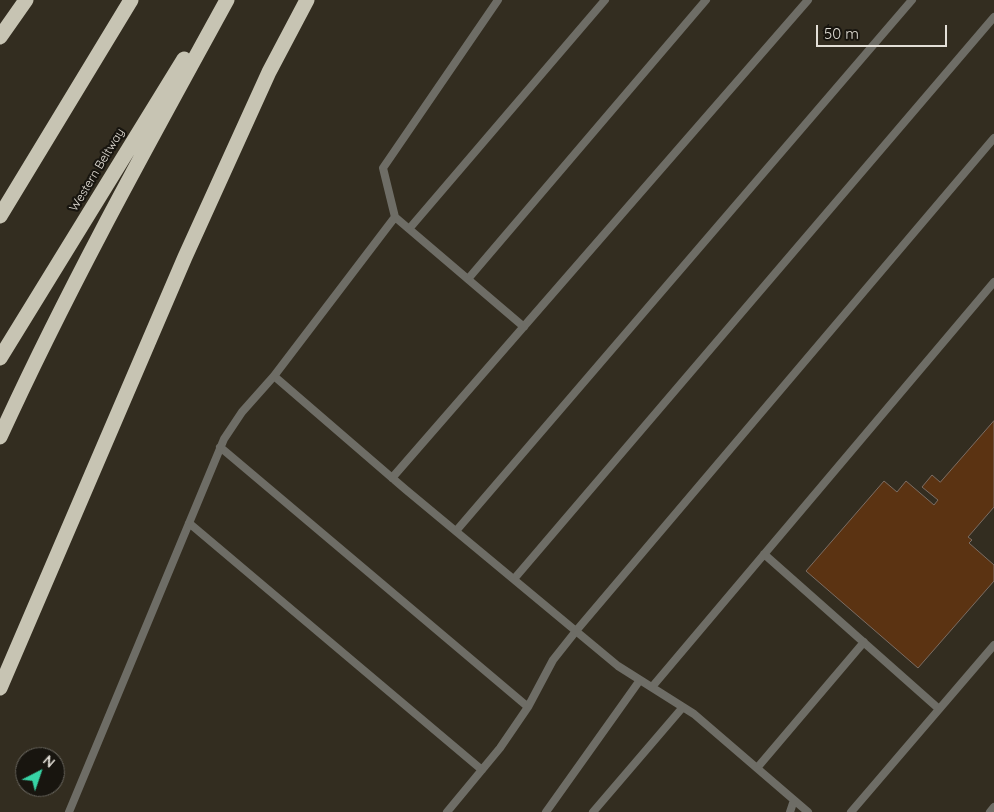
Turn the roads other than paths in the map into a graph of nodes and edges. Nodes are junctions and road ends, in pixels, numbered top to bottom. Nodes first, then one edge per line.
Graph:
1 (26, 0) edge
2 (131, 0) edge
3 (222, 0) edge
4 (227, 0) edge
5 (307, 0) edge
6 (498, 0) edge
7 (606, 0) edge
8 (706, 0) edge
9 (808, 0) edge
10 (912, 0) edge
11 (994, 17) edge
12 (0, 37) edge
13 (994, 138) edge
14 (0, 216) edge
15 (395, 217) junction
16 (409, 229) junction
17 (468, 279) junction
18 (994, 282) edge
19 (524, 327) junction
20 (0, 358) edge
21 (274, 376) junction
22 (0, 437) edge
23 (220, 447) junction
24 (392, 478) junction
25 (189, 523) junction
26 (456, 531) junction
27 (764, 554) junction
28 (514, 580) junction
29 (576, 631) junction
30 (864, 642) junction
31 (994, 645) edge
32 (640, 680) junction
33 (652, 687) junction
34 (0, 688) edge
35 (683, 707) junction
36 (528, 708) junction
37 (940, 708) junction
38 (757, 768) junction
39 (482, 770) junction
40 (794, 800) junction
41 (994, 807) edge
42 (69, 812) edge
43 (447, 812) edge
44 (546, 812) edge
45 (593, 812) edge
46 (790, 812) edge
47 (808, 812) edge
48 (851, 812) edge
49 (990, 812) edge

1 - 12 highway
2 - 14 highway
3 - 20 highway, Western Beltway
4 - 22 highway
5 - 34 highway
6 - 15 lane
7 - 16 lane
8 - 17 lane
9 - 19 lane
10 - 26 lane
11 - 28 lane
13 - 29 lane
15 - 16 lane
15 - 21 lane
16 - 17 lane
17 - 19 lane
18 - 27 lane
19 - 24 lane
21 - 23 lane
21 - 24 lane
23 - 25 lane
23 - 36 lane
24 - 26 lane
25 - 39 lane
25 - 42 lane
26 - 28 lane
27 - 30 lane
27 - 33 lane
28 - 29 lane
29 - 32 lane
29 - 36 lane
30 - 37 lane
30 - 38 lane
31 - 37 lane
32 - 33 lane
32 - 44 lane
33 - 35 lane
35 - 38 lane
35 - 45 lane
36 - 39 lane
37 - 48 lane
38 - 40 lane
39 - 43 lane
40 - 46 lane
40 - 47 lane
41 - 49 lane

